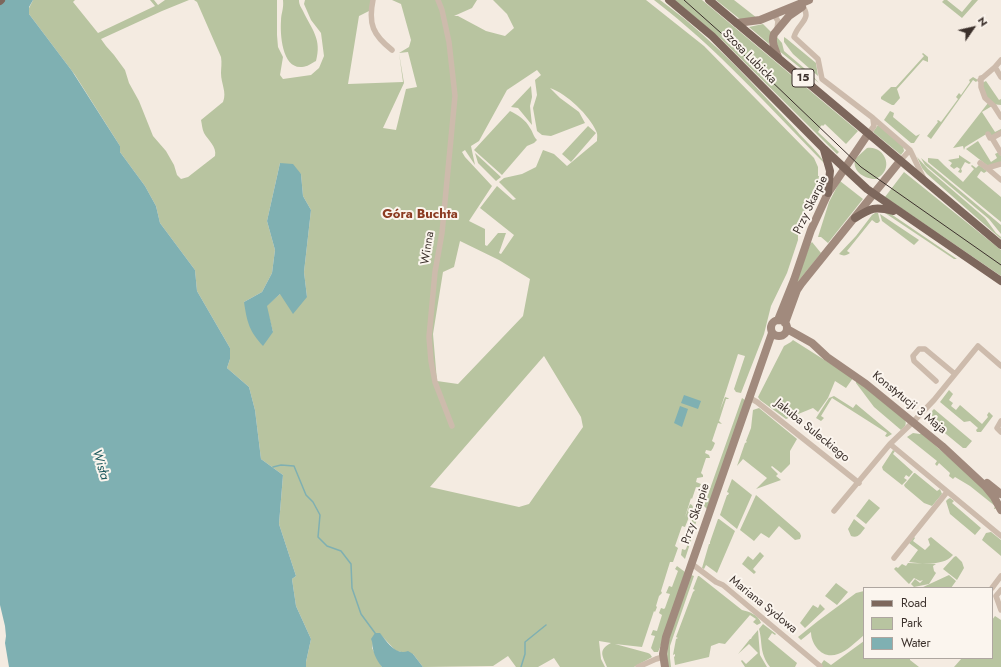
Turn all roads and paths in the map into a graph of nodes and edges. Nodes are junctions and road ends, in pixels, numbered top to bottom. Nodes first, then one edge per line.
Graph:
1 (373, 0) edge
2 (438, 0) edge
3 (669, 0) edge
4 (710, 0) edge
5 (810, 0) edge
6 (801, 5) junction
7 (774, 15) junction
8 (737, 23) junction
9 (777, 30) junction
10 (392, 50) dead end
11 (778, 57) junction
12 (1001, 60) edge
13 (995, 67) junction
14 (1001, 77) edge
15 (981, 78) junction
16 (977, 83) dead end
17 (1001, 117) edge
18 (873, 118) junction
19 (1001, 133) edge
20 (868, 134) junction
21 (824, 149) junction
22 (910, 150) junction
23 (1001, 153) edge
24 (902, 163) junction
25 (980, 163) dead end
26 (1001, 164) edge
27 (844, 168) junction
28 (988, 168) junction
29 (1001, 180) edge
30 (926, 183) junction
31 (828, 193) junction
32 (874, 194) junction
33 (904, 215) junction
34 (855, 218) junction
35 (1001, 245) edge
36 (1001, 281) edge
37 (783, 328) junction
38 (1001, 366) edge
39 (955, 374) junction
40 (936, 381) dead end
41 (750, 398) junction
42 (1001, 421) edge
43 (913, 422) junction
44 (452, 426) dead end
45 (1001, 432) edge
46 (890, 444) junction
47 (972, 472) junction
48 (859, 483) junction
49 (948, 492) junction
50 (1001, 494) edge
51 (1001, 510) edge
52 (834, 511) dead end
53 (1001, 536) edge
54 (894, 558) dead end
55 (692, 564) junction
56 (1001, 576) edge
57 (993, 587) edge
58 (1001, 590) edge
59 (994, 594) edge
60 (1001, 610) edge
61 (663, 657) junction
62 (820, 666) dead end
63 (638, 667) edge
64 (665, 667) edge

1 - 10 street
2 - 44 street, Winna
3 - 21 main road, Szosa Lubicka
4 - 8 main road, Szosa Lubicka / 15
5 - 6 street
6 - 7 street
6 - 9 street
6 - 18 street
7 - 8 street
7 - 9 street
8 - 11 main road, Szosa Lubicka / 15
9 - 11 street
11 - 20 main road, Szosa Lubicka / 15
12 - 13 street
13 - 14 street
13 - 15 street
15 - 16 street
15 - 17 street
18 - 20 street
18 - 22 street
19 - 23 street
20 - 24 main road, 15
20 - 27 street, Przy Skarpie
21 - 27 main road, Szosa Lubicka
21 - 31 main road
22 - 24 street
22 - 30 street
24 - 30 main road, 15
24 - 32 street, Przy Skarpie
25 - 28 street
26 - 28 street
27 - 31 street, Przy Skarpie
27 - 32 main road, Szosa Lubicka
28 - 29 street
30 - 35 main road, 15
31 - 37 street, Przy Skarpie
32 - 33 main road
32 - 34 street, Przy Skarpie
33 - 34 main road
33 - 36 main road
34 - 37 street, Przy Skarpie
37 - 41 street, Przy Skarpie
37 - 43 street, Konstytucji 3 Maja
38 - 39 street
39 - 40 street
39 - 43 street
41 - 48 street, Jakuba Suleckiego
41 - 55 street, Przy Skarpie
42 - 45 street
43 - 46 street
43 - 47 street, Konstytucji 3 Maja
46 - 48 street
46 - 49 street
47 - 50 street, Konstytucji 3 Maja
47 - 51 street, Konstytucji 3 Maja
48 - 52 street
49 - 53 street
49 - 54 street
55 - 61 street, Przy Skarpie
55 - 62 street, Mariana Sydowa
56 - 57 street
58 - 59 street
59 - 60 street
61 - 63 street
61 - 64 street, Przy Skarpie

